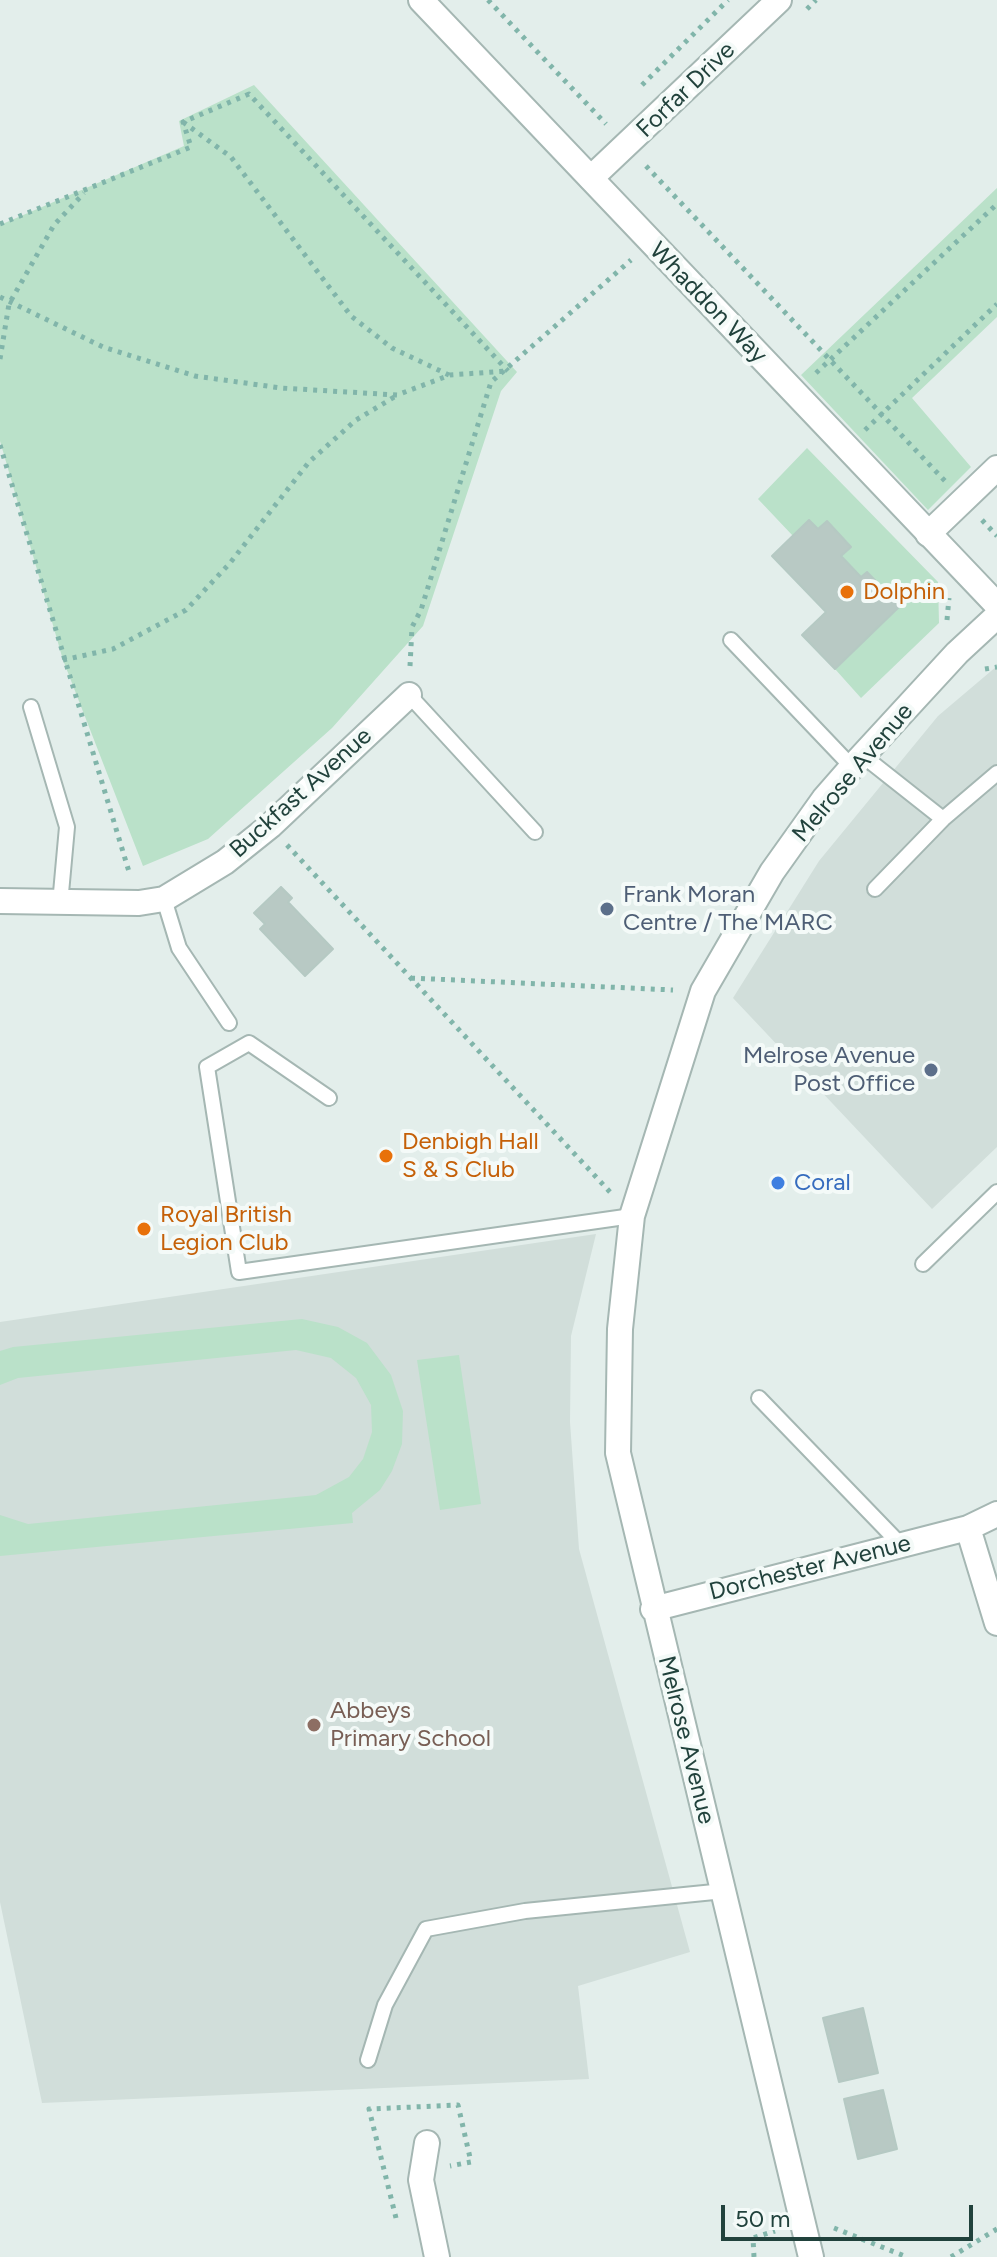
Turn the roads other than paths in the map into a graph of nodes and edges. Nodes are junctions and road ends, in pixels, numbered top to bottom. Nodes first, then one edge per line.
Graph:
1 (421, 0) edge
2 (779, 0) edge
3 (591, 178) junction
4 (997, 468) edge
5 (928, 534) junction
6 (997, 605) edge
7 (997, 616) edge
8 (731, 640) dead end
9 (409, 695) joint
10 (31, 707) dead end
11 (857, 761) junction
12 (997, 773) edge
13 (943, 819) junction
14 (535, 832) dead end
15 (875, 889) dead end
16 (164, 899) junction
17 (0, 901) edge
18 (60, 904) junction
19 (229, 1023) dead end
20 (329, 1098) dead end
21 (997, 1192) edge
22 (632, 1216) junction
23 (923, 1264) dead end
24 (759, 1398) dead end
25 (997, 1514) edge
26 (968, 1528) junction
27 (901, 1545) junction
28 (653, 1609) junction
29 (997, 1623) edge
30 (724, 1891) junction
31 (368, 2060) dead end
32 (427, 2143) dead end
33 (437, 2257) edge
34 (811, 2257) edge

1 - 3 street, Whaddon Way
2 - 3 street, Forfar Drive
3 - 5 street, Whaddon Way
4 - 5 street
5 - 6 street, Whaddon Way
7 - 11 street, Melrose Avenue
8 - 11 lane
9 - 14 lane
9 - 16 street, Buckfast Avenue
10 - 18 lane
11 - 13 lane
11 - 22 street, Melrose Avenue
12 - 13 lane
13 - 15 lane
16 - 18 street, Buckfast Avenue
16 - 19 lane
17 - 18 street, Buckfast Avenue
20 - 22 lane
21 - 23 lane
22 - 28 street, Melrose Avenue
24 - 27 lane
25 - 26 street, Dorchester Avenue
26 - 27 street, Dorchester Avenue
26 - 29 street
27 - 28 street, Dorchester Avenue
28 - 30 street, Melrose Avenue
30 - 31 lane
30 - 34 street, Melrose Avenue
32 - 33 street

